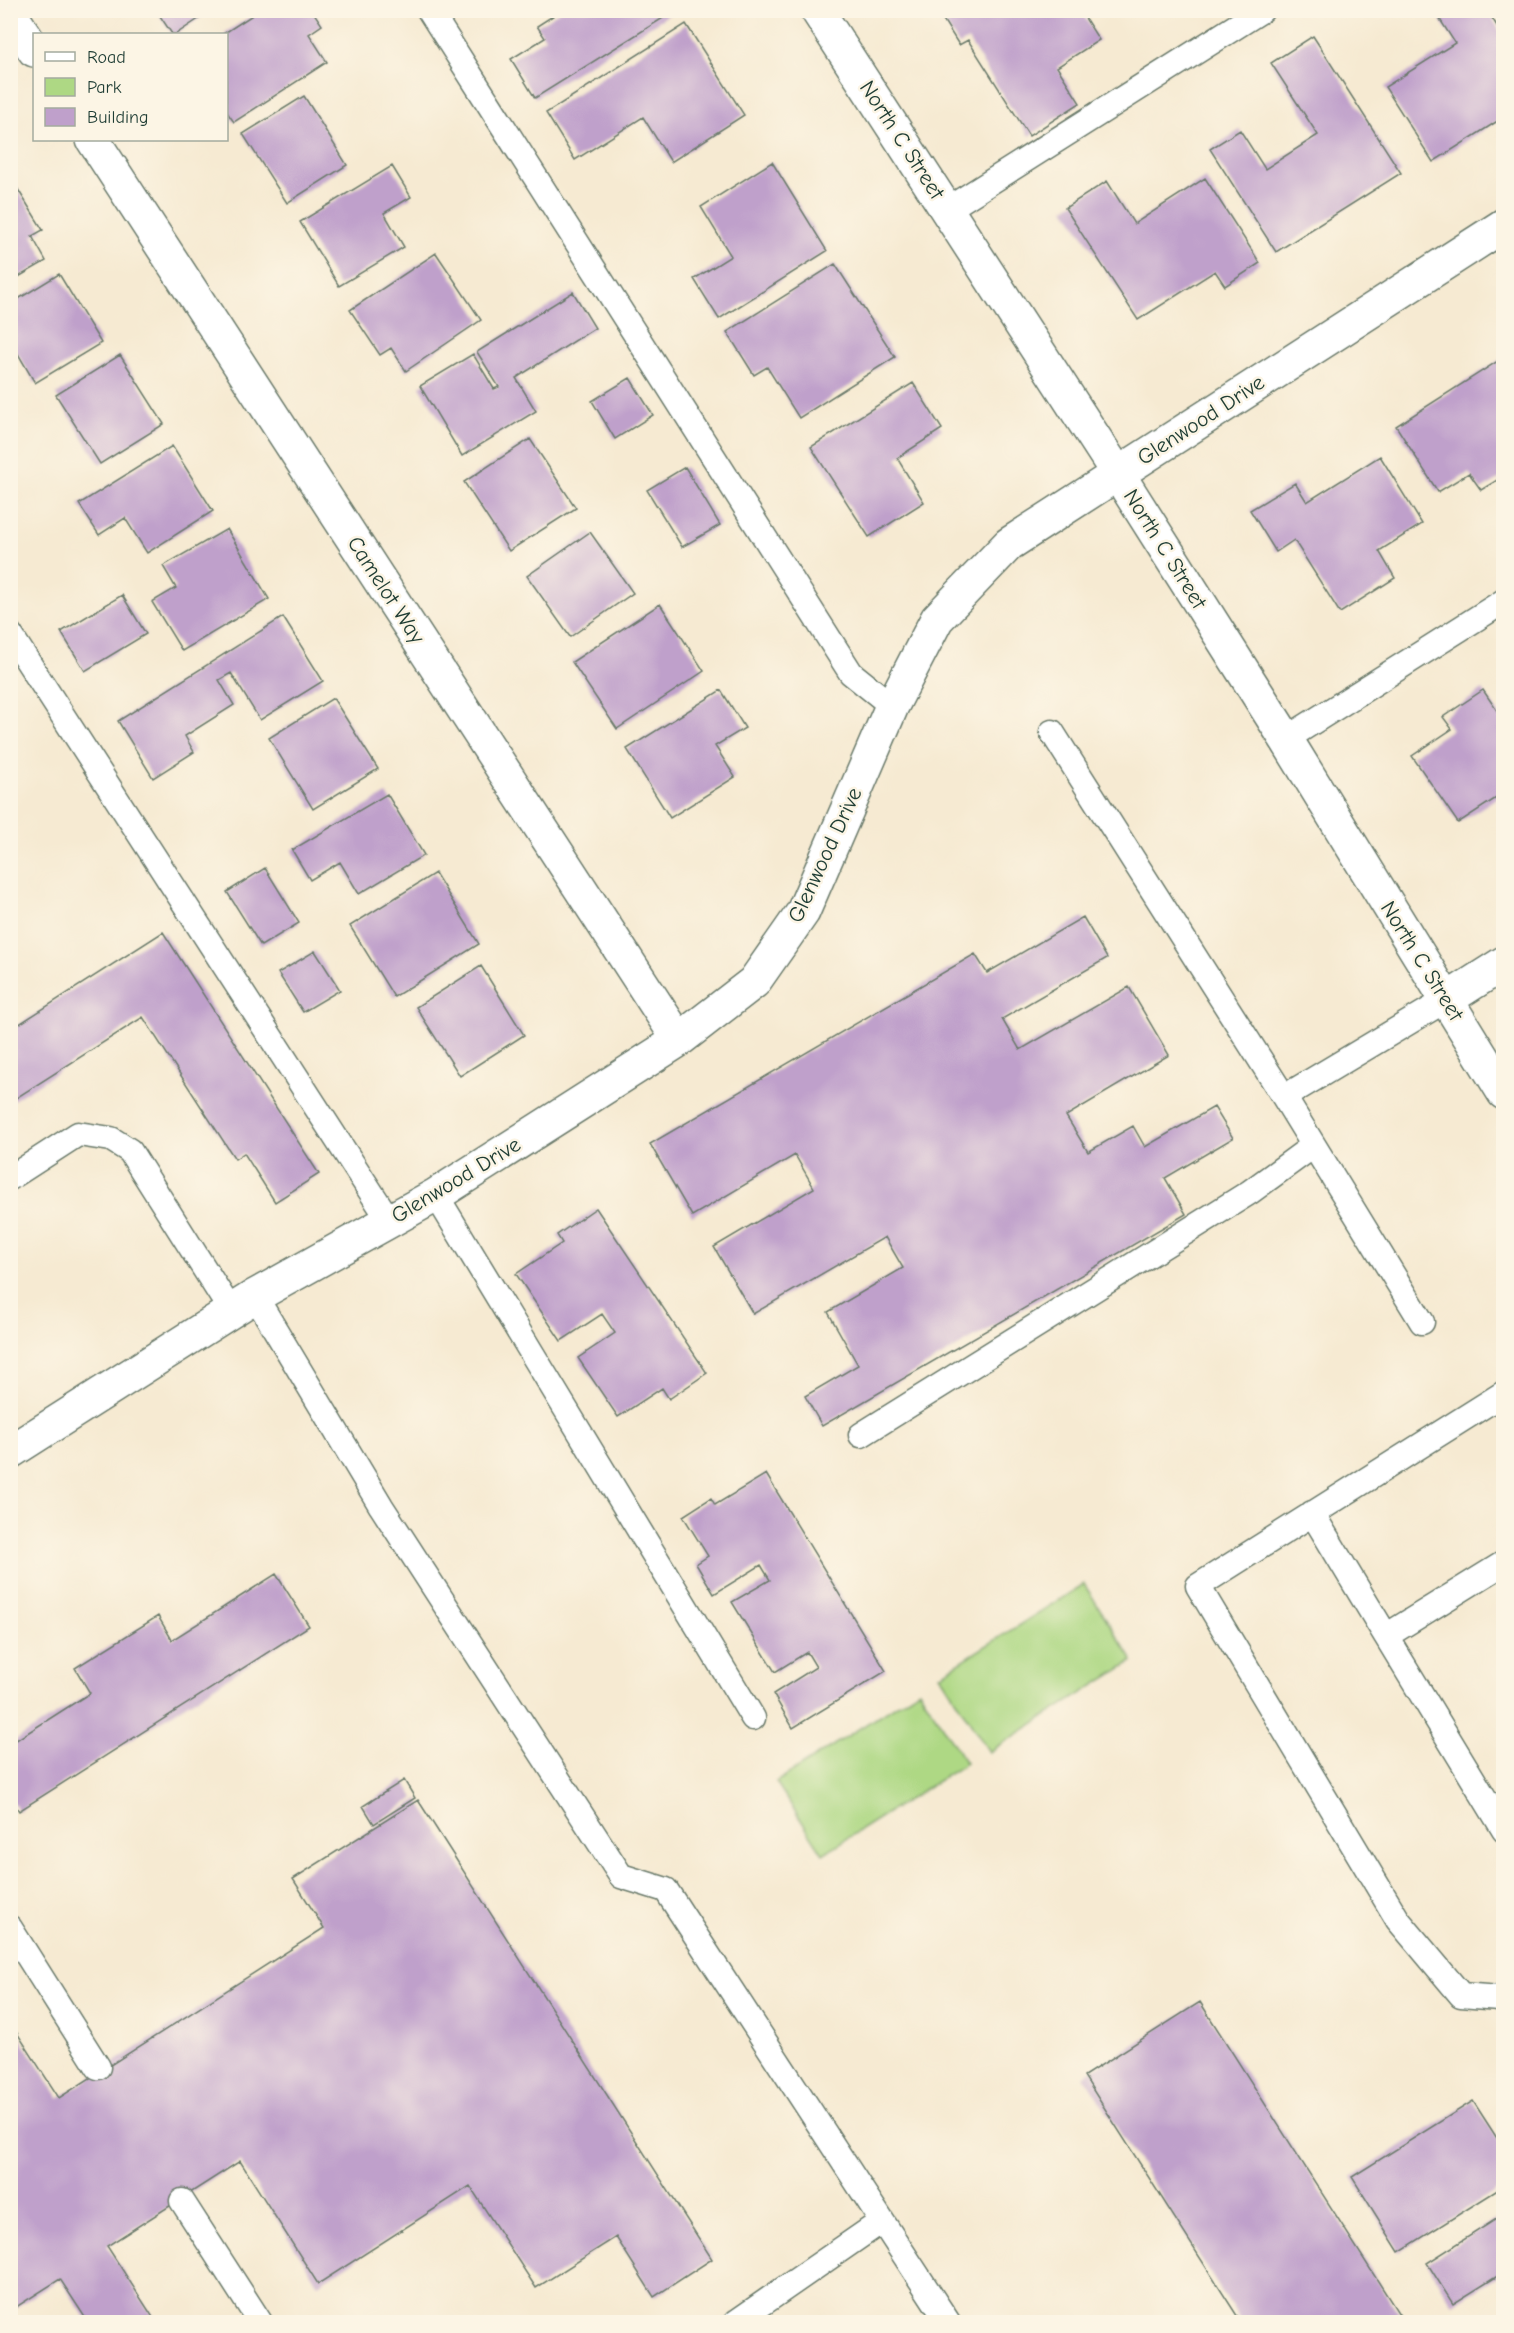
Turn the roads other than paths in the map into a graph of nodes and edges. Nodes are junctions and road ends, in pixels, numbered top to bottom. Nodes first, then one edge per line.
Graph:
1 (429, 10) edge
2 (817, 10) edge
3 (1262, 10) edge
4 (10, 13) edge
5 (33, 48) edge
6 (94, 141) edge
7 (948, 210) junction
8 (1503, 225) edge
9 (1118, 474) junction
10 (1503, 601) edge
11 (10, 634) edge
12 (892, 706) junction
13 (1052, 732) dead end
14 (1286, 739) junction
15 (1503, 963) edge
16 (1446, 1000) junction
17 (679, 1040) junction
18 (1503, 1093) edge
19 (1284, 1096) junction
20 (1313, 1146) junction
21 (10, 1178) edge
22 (436, 1195) junction
23 (389, 1220) junction
24 (243, 1303) junction
25 (1422, 1322) dead end
26 (1503, 1393) edge
27 (861, 1436) dead end
28 (10, 1452) edge
29 (1312, 1513) junction
30 (1503, 1563) edge
31 (1386, 1636) junction
32 (753, 1718) dead end
33 (1503, 1830) edge
34 (10, 1928) edge
35 (1503, 1994) edge
36 (98, 2067) dead end
37 (182, 2201) dead end
38 (882, 2221) junction
39 (260, 2322) edge
40 (736, 2322) edge
41 (948, 2322) edge

1 - 12 lane
2 - 7 street, North C Street
3 - 7 lane
4 - 5 street
6 - 17 street, Camelot Way
7 - 9 street, North C Street
8 - 9 street, Glenwood Drive
9 - 12 street, Glenwood Drive
9 - 14 street, North C Street
10 - 14 lane
11 - 23 lane
12 - 17 street, Glenwood Drive
13 - 19 lane
14 - 16 street, North C Street
15 - 16 street
16 - 18 street, North C Street
16 - 19 lane
17 - 22 street, Glenwood Drive
19 - 20 lane
20 - 25 lane
20 - 27 lane
21 - 24 lane
22 - 23 street, Glenwood Drive
22 - 32 lane
23 - 24 street, Glenwood Drive
24 - 28 street, Glenwood Drive
24 - 38 lane
26 - 29 lane
29 - 31 lane
29 - 35 lane
30 - 31 lane
31 - 33 lane
34 - 36 lane
37 - 39 lane
38 - 40 lane
38 - 41 lane

